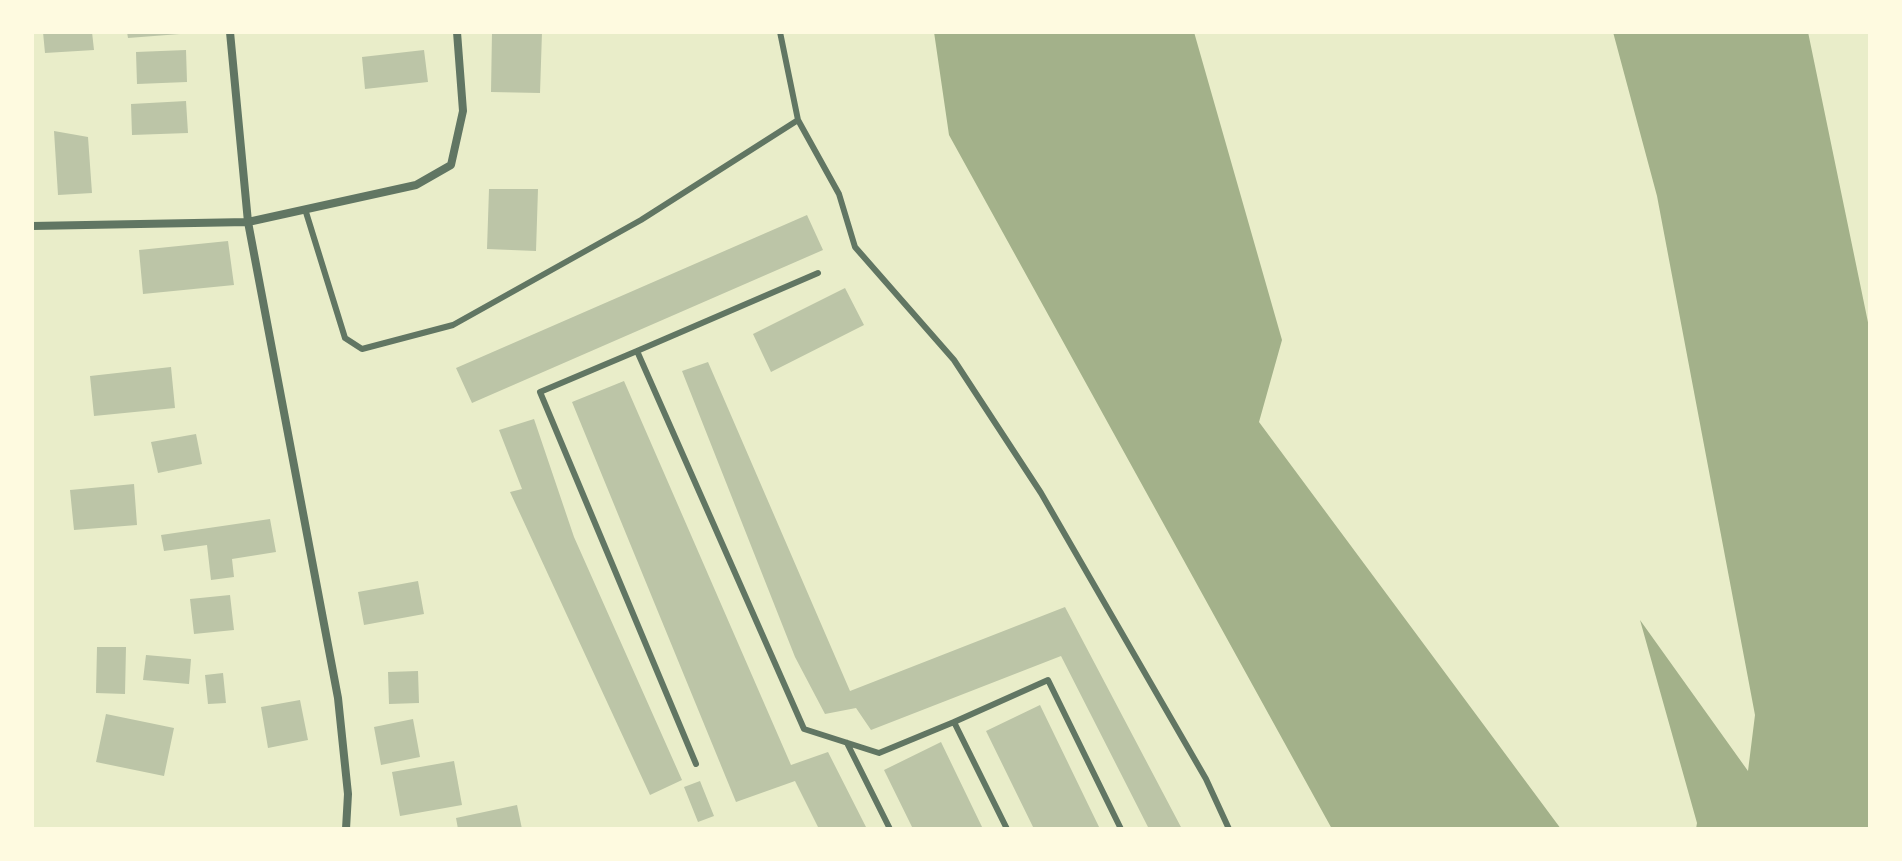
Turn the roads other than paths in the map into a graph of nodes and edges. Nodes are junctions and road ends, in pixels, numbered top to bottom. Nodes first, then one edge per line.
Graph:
1 (230, 32) edge
2 (457, 32) edge
3 (780, 32) edge
4 (798, 120) junction
5 (305, 209) junction
6 (248, 222) junction
7 (32, 226) edge
8 (818, 273) dead end
9 (637, 351) junction
10 (954, 722) junction
11 (847, 743) junction
12 (696, 764) dead end
13 (346, 829) edge
14 (890, 829) edge
15 (1007, 829) edge
16 (1121, 829) edge
17 (1229, 829) edge

1 - 6 street
2 - 5 street
3 - 4 lane
4 - 5 lane
4 - 17 lane
5 - 6 street
6 - 7 street
6 - 13 street
8 - 9 lane
9 - 11 lane
9 - 12 lane
10 - 11 lane
10 - 15 lane
10 - 16 lane
11 - 14 lane

